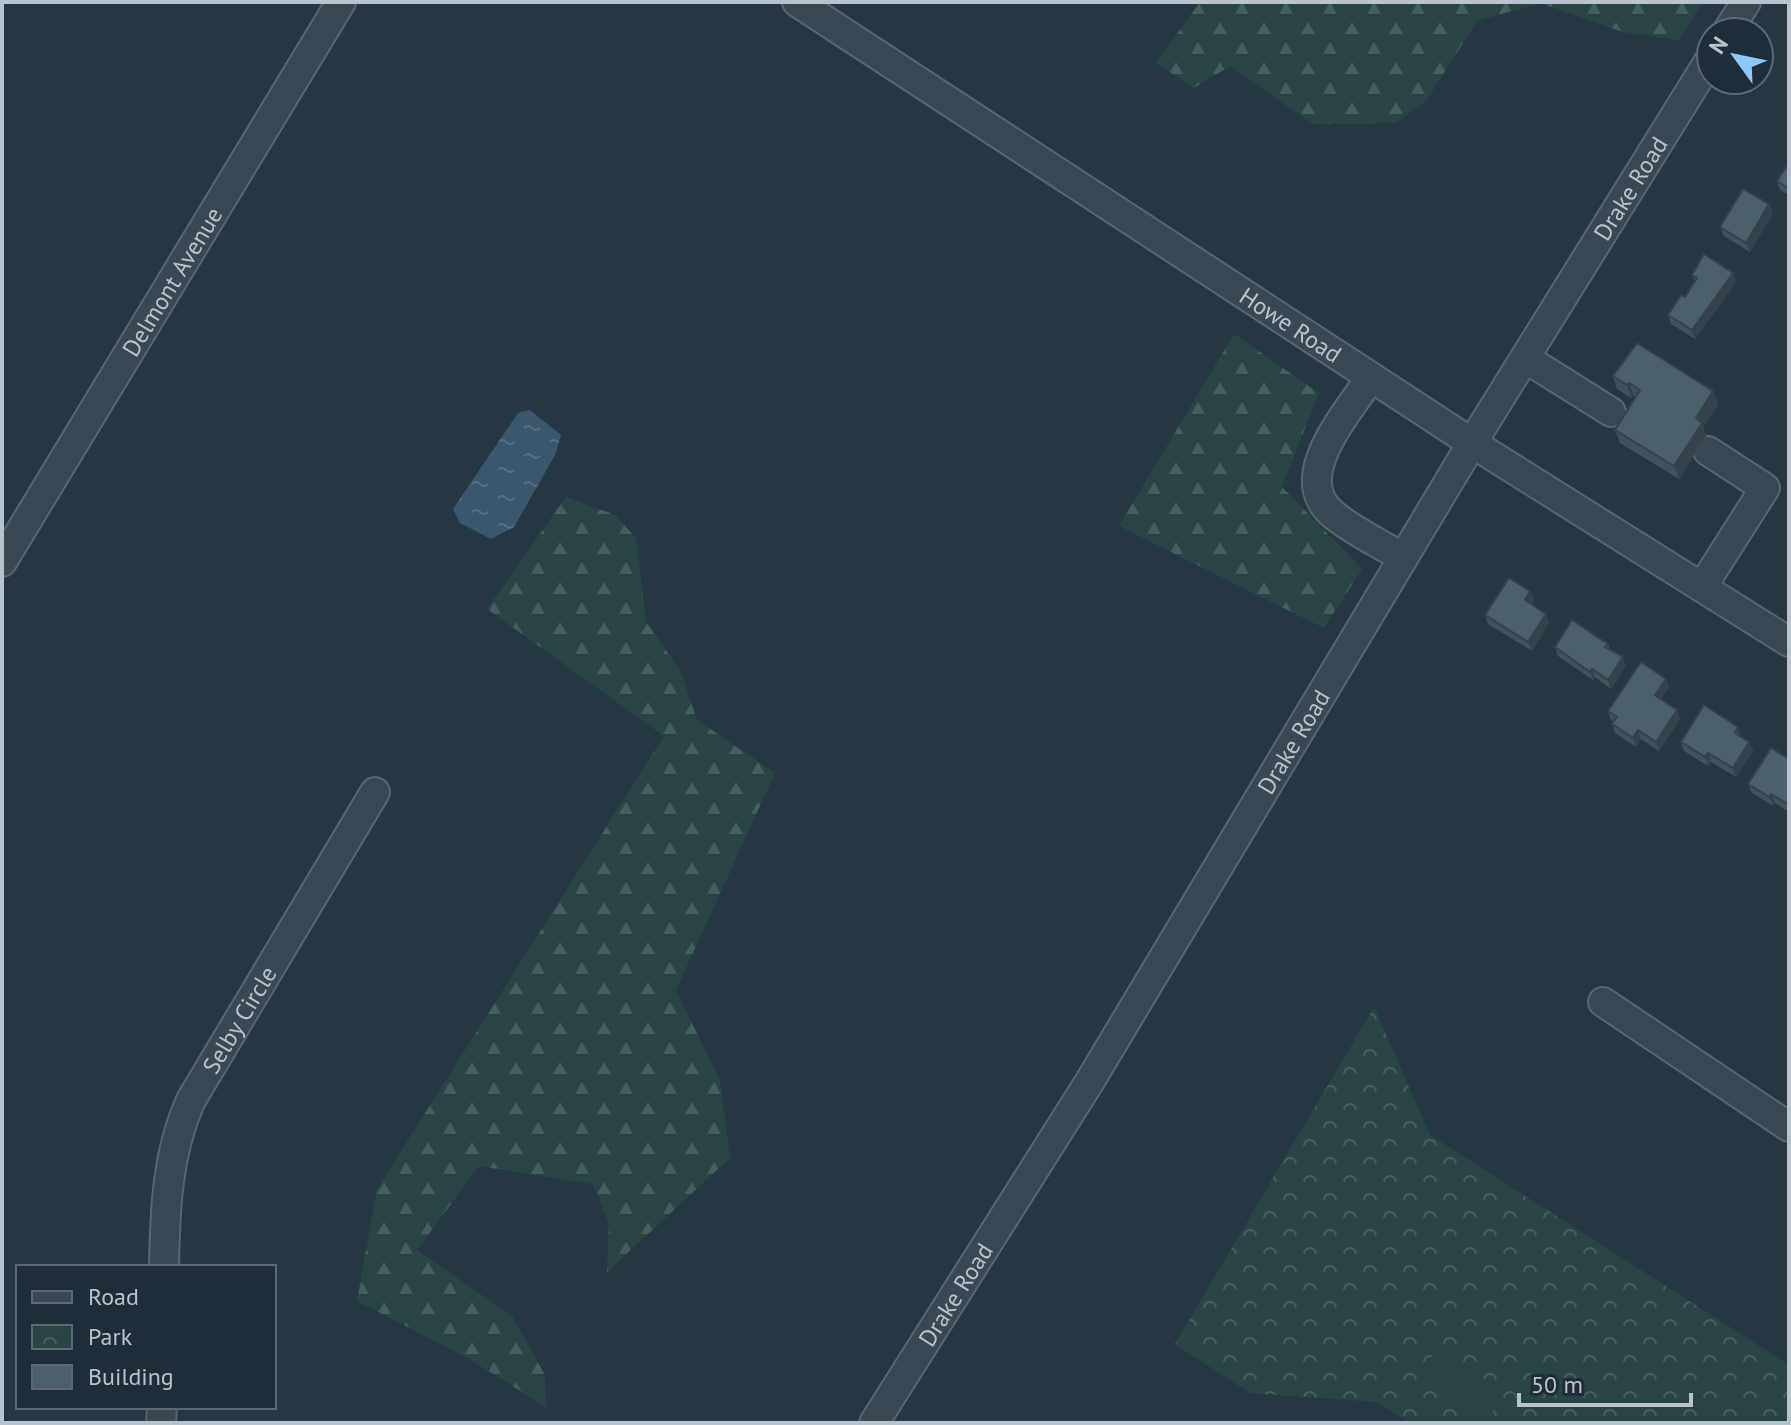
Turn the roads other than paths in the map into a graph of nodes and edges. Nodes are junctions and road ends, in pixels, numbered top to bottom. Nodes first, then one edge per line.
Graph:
1 (341, 2) edge
2 (797, 2) edge
3 (1695, 84) edge
4 (1525, 358) junction
5 (1371, 377) junction
6 (1611, 412) dead end
7 (1472, 443) junction
8 (1708, 451) dead end
9 (1403, 558) junction
10 (2, 562) edge
11 (1702, 587) junction
12 (1789, 642) edge
13 (375, 792) dead end
14 (1603, 1002) dead end
15 (1789, 1127) edge
16 (164, 1265) edge
17 (874, 1423) edge

1 - 10 street, Delmont Avenue
2 - 5 street, Howe Road
3 - 4 street, Drake Road
4 - 6 street
4 - 7 street, Drake Road
5 - 7 street, Howe Road
5 - 9 street
7 - 9 street, Drake Road
7 - 11 street, Howe Road
8 - 11 street
9 - 17 street, Drake Road
11 - 12 street, Howe Road
13 - 16 street, Selby Circle
14 - 15 street

